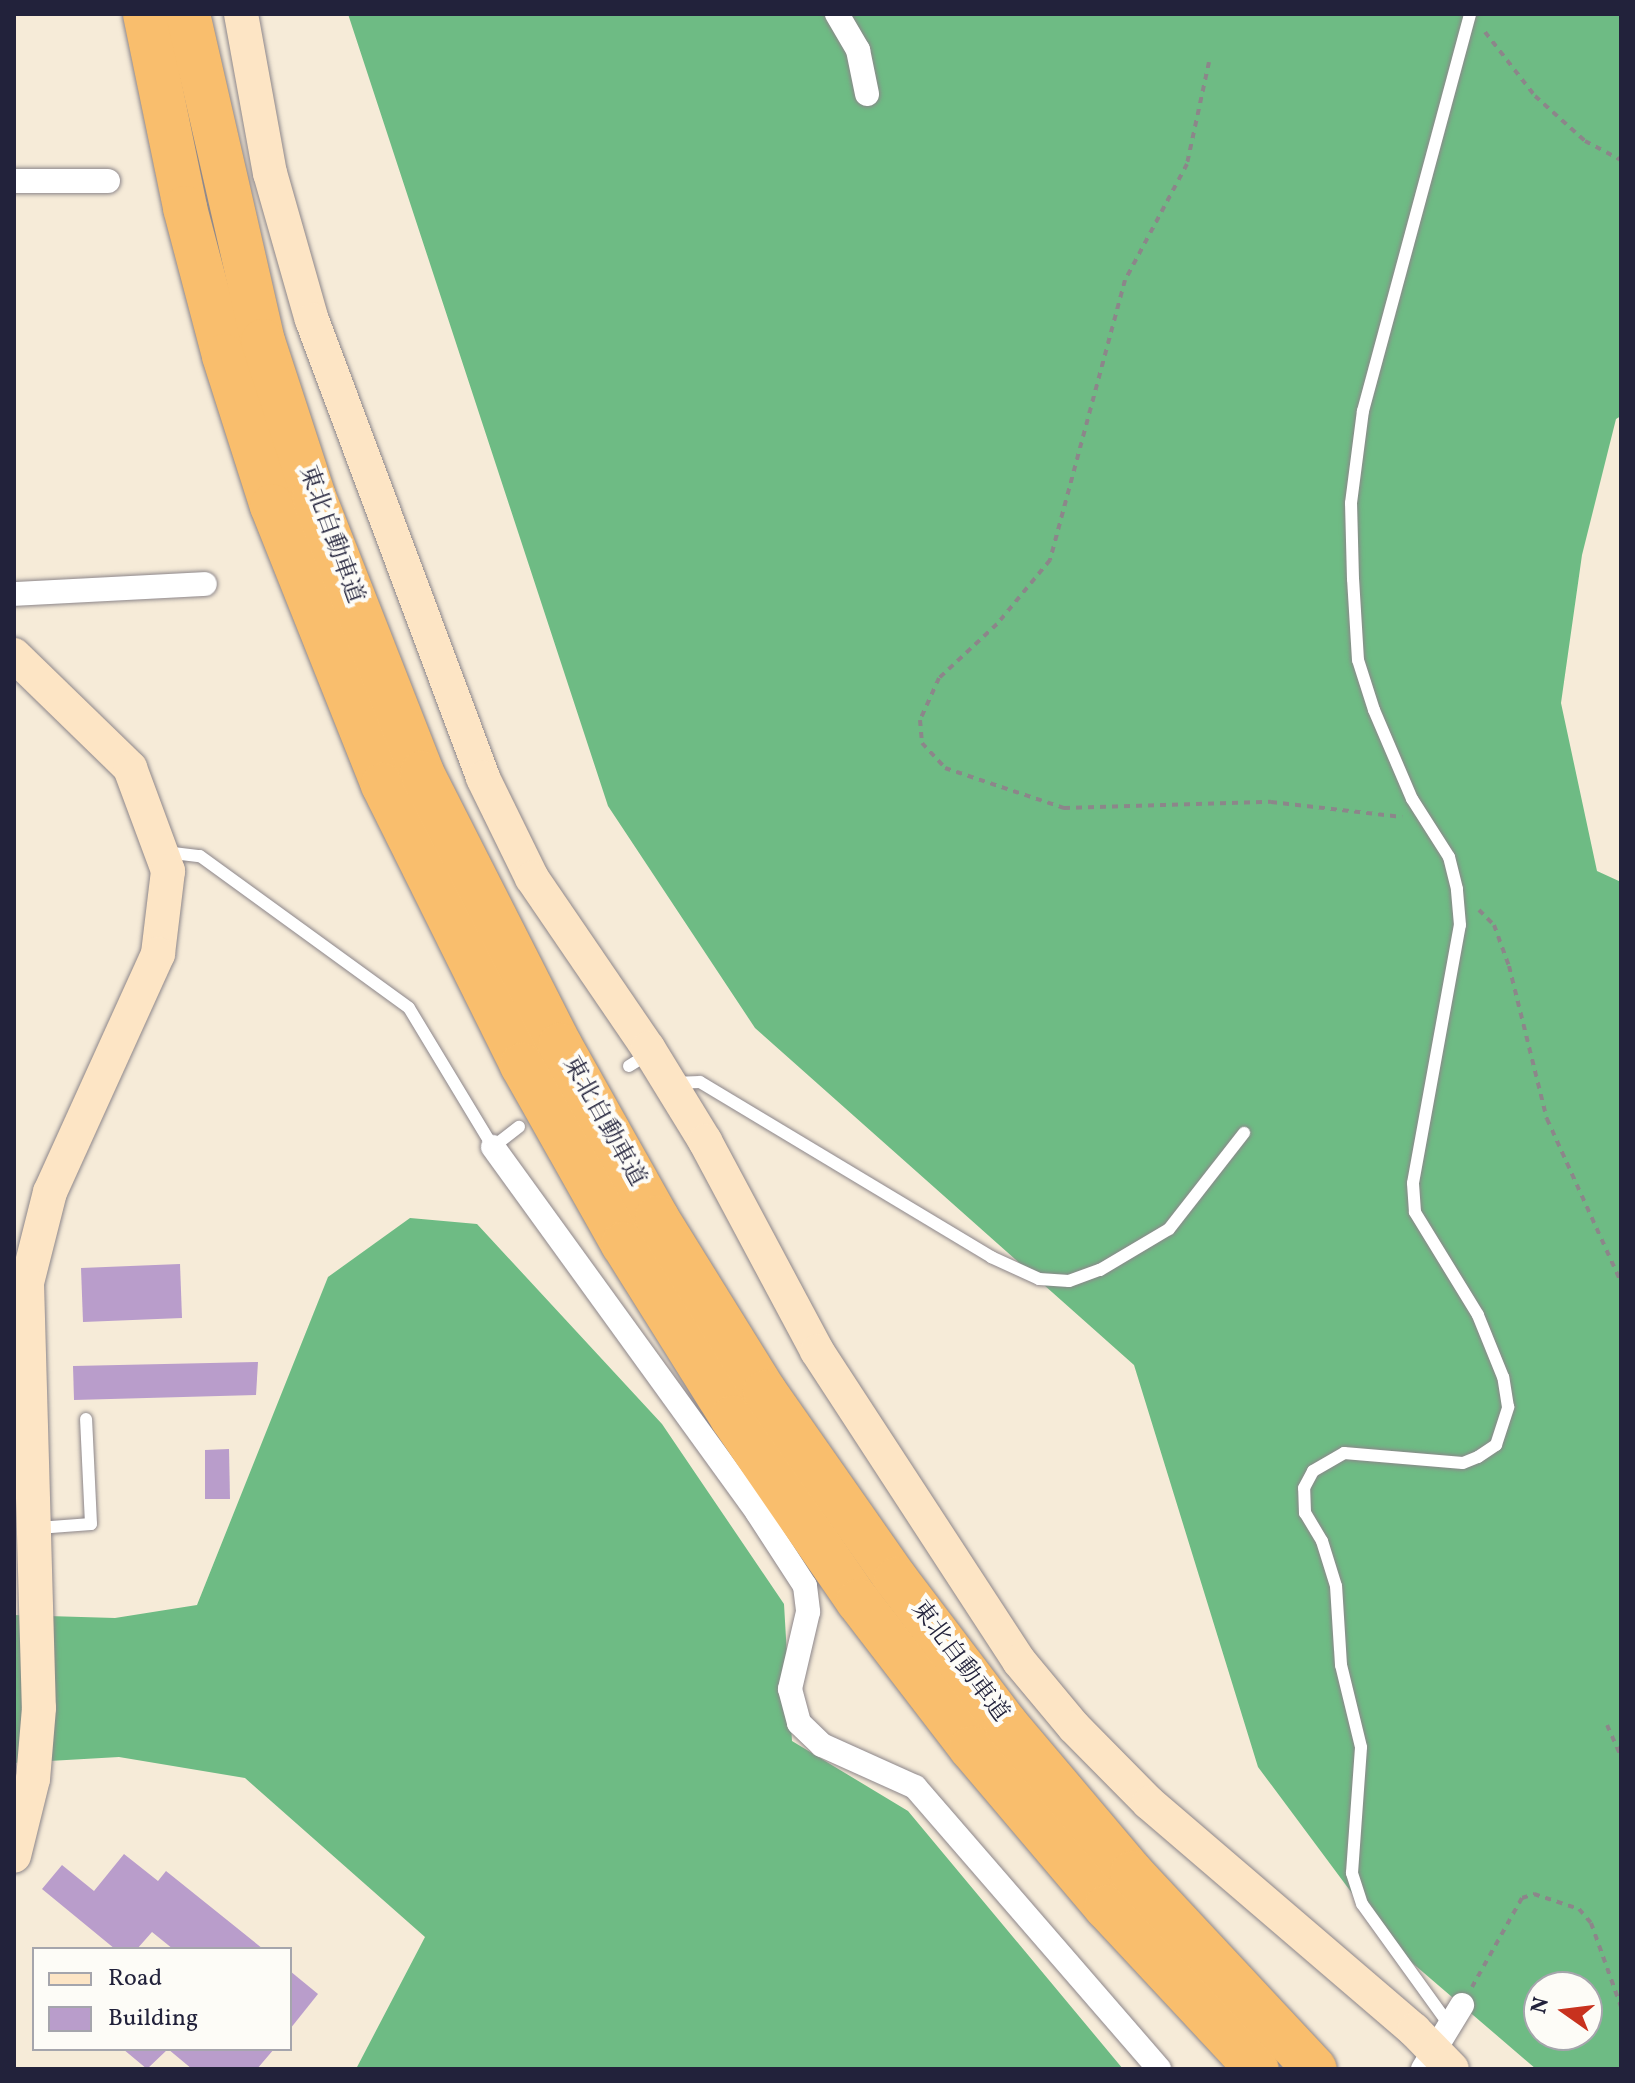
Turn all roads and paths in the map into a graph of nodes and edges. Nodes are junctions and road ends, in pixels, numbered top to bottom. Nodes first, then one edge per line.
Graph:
1 (145, 14) edge
2 (188, 14) edge
3 (241, 14) edge
4 (837, 14) edge
5 (1470, 14) edge
6 (1480, 26) dead end
7 (1209, 62) dead end
8 (867, 94) dead end
9 (1621, 160) edge
10 (14, 181) edge
11 (108, 181) dead end
12 (205, 584) dead end
13 (14, 594) edge
14 (14, 655) edge
15 (1425, 820) junction
16 (164, 852) junction
17 (1457, 889) junction
18 (669, 1083) junction
19 (519, 1127) dead end
20 (1244, 1133) dead end
21 (493, 1147) junction
22 (1621, 1282) edge
23 (20, 1284) edge
24 (86, 1419) dead end
25 (30, 1529) junction
26 (1607, 1725) dead end
27 (1621, 1757) edge
28 (14, 1856) edge
29 (1621, 2007) edge
30 (1442, 2047) edge
31 (1159, 2069) edge
32 (1257, 2069) edge
33 (1315, 2069) edge

1 - 32 highway, 東北自動車道
2 - 33 highway, 東北自動車道
3 - 18 street
4 - 8 street
5 - 15 lane
6 - 9 path
7 - 15 path
10 - 11 street
12 - 13 street
14 - 16 street
15 - 17 lane
16 - 21 lane
16 - 23 street
17 - 22 path
17 - 30 lane
18 - 20 lane
18 - 30 street
19 - 21 lane
21 - 31 street
23 - 25 street
24 - 25 lane
25 - 28 street
26 - 27 path
29 - 30 path

